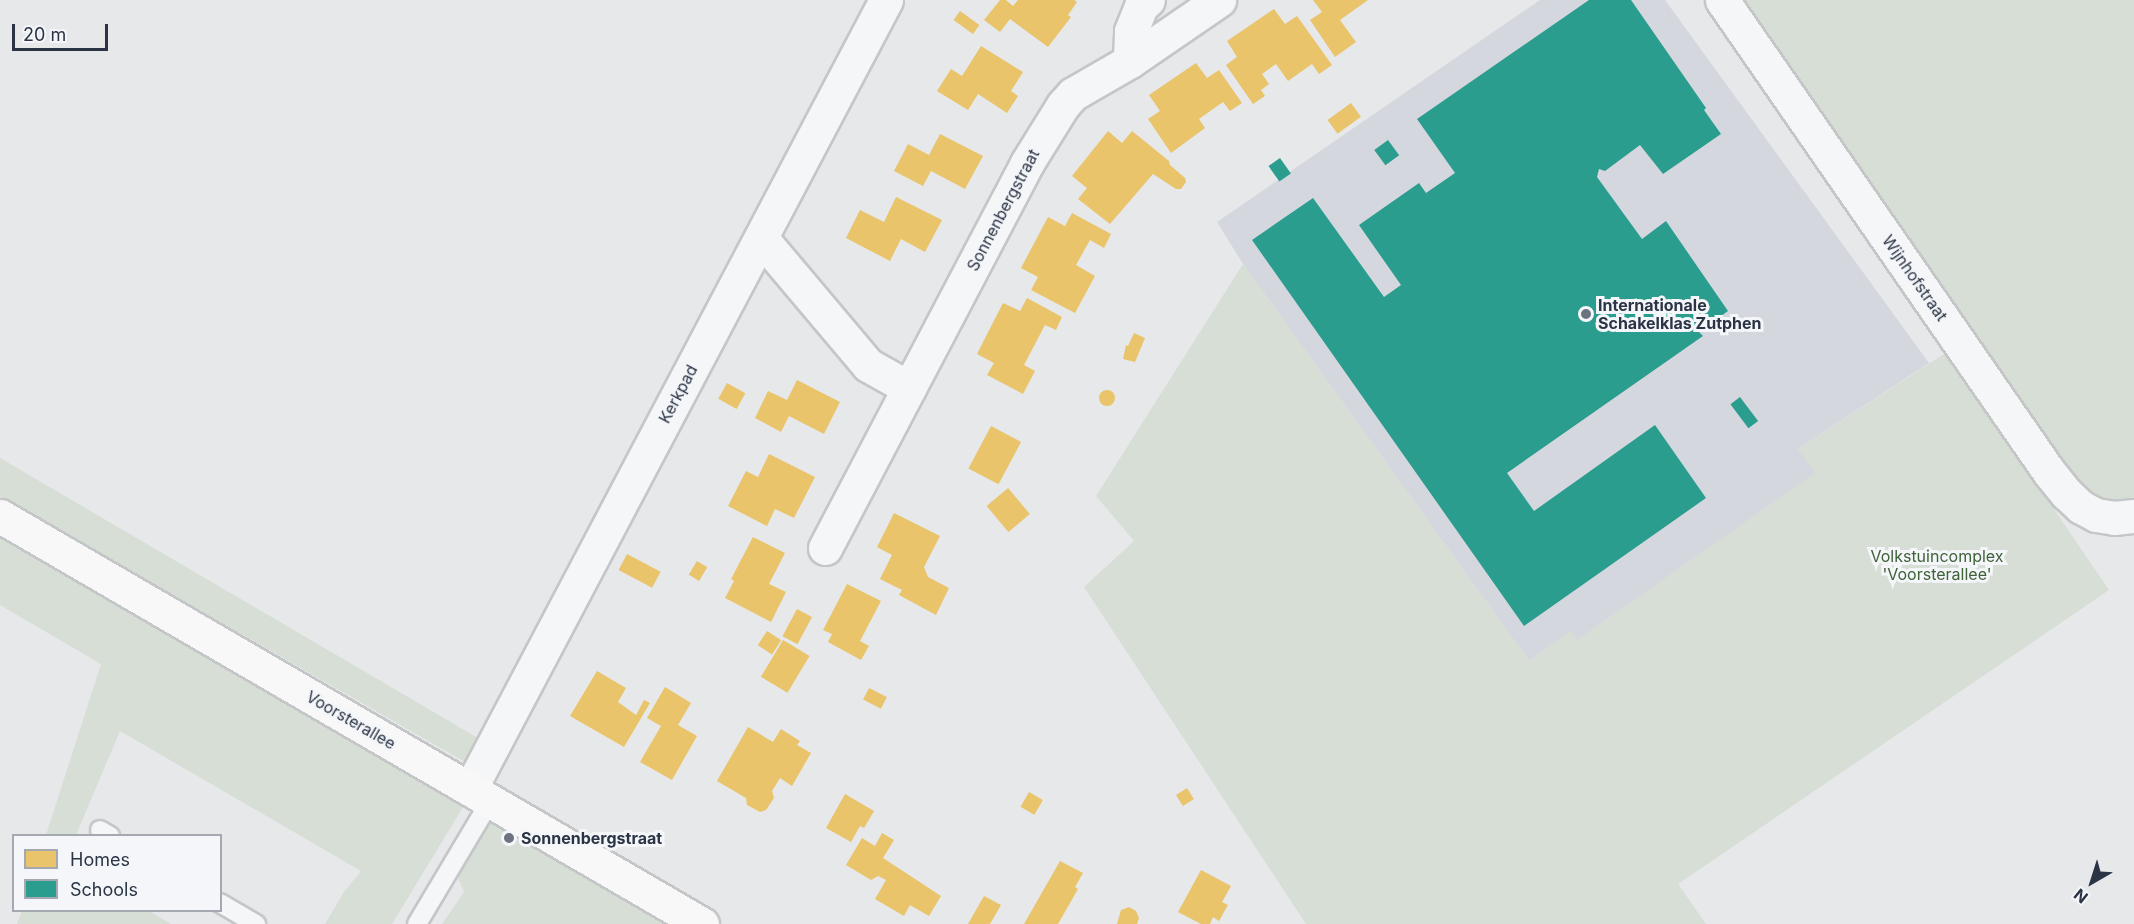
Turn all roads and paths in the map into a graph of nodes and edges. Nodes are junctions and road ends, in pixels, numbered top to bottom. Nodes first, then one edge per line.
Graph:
1 (886, 0) edge
2 (1148, 0) edge
3 (1219, 0) edge
4 (1722, 0) edge
5 (1130, 61) junction
6 (760, 238) junction
7 (909, 388) junction
8 (0, 516) edge
9 (2134, 516) edge
10 (825, 548) dead end
11 (481, 794) junction
12 (222, 904) edge
13 (256, 924) edge
14 (417, 924) edge
15 (702, 924) edge

1 - 6 street, Kerkpad
2 - 5 street
3 - 5 street, Sonnenbergstraat
4 - 9 street, Wijnhofstraat
5 - 7 street, Sonnenbergstraat
6 - 7 street
6 - 11 street, Kerkpad
7 - 10 street, Sonnenbergstraat
8 - 11 main road, Voorsterallee
11 - 14 lane
11 - 15 main road, Voorsterallee
12 - 13 lane

